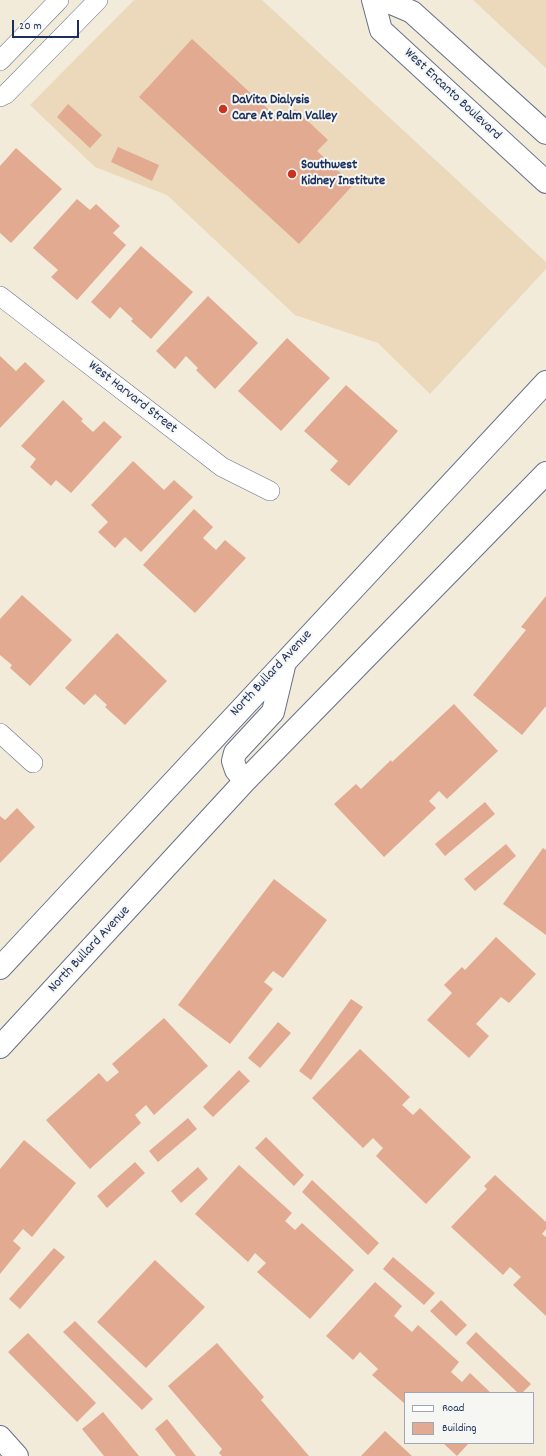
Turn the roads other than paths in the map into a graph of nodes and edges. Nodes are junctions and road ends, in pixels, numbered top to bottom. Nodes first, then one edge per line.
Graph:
1 (59, 0) edge
2 (98, 0) edge
3 (373, 0) edge
4 (384, 0) edge
5 (0, 61) edge
6 (0, 97) edge
7 (546, 133) edge
8 (546, 182) edge
9 (0, 296) edge
10 (546, 382) edge
11 (546, 473) edge
12 (270, 491) dead end
13 (286, 659) junction
14 (0, 733) edge
15 (33, 762) dead end
16 (245, 781) junction
17 (0, 968) edge
18 (0, 1047) edge
19 (0, 1437) edge
20 (17, 1456) edge

1 - 5 street
2 - 6 street
3 - 8 main road, West Encanto Boulevard
4 - 7 main road
9 - 12 street, West Harvard Street
10 - 13 main road, North Bullard Avenue
11 - 16 main road, North Bullard Avenue
13 - 16 main road
13 - 17 main road, North Bullard Avenue
14 - 15 street
16 - 18 main road, North Bullard Avenue
19 - 20 main road

